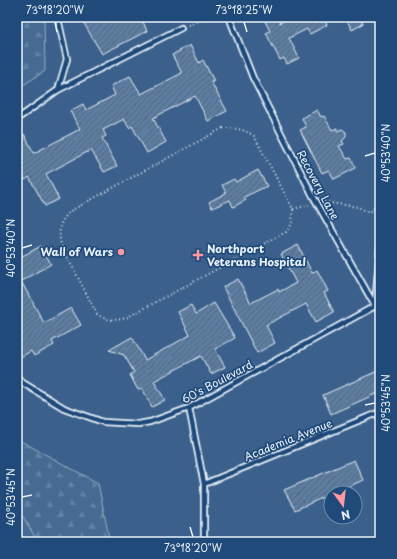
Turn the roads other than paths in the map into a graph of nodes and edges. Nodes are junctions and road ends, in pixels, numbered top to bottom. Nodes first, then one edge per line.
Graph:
1 (59, 17) edge
2 (229, 17) edge
3 (181, 28) road end
4 (58, 90) junction
5 (17, 119) edge
6 (380, 247) edge
7 (375, 306) junction
8 (380, 312) edge
9 (17, 377) edge
10 (189, 408) junction
11 (380, 412) edge
12 (204, 484) junction
13 (204, 542) edge

1 - 4 lane
2 - 7 lane, Recovery Lane
3 - 4 lane
4 - 5 lane
6 - 7 lane
7 - 8 lane, Recovery Lane
7 - 10 lane, 60's Boulevard
9 - 10 lane, 60's Boulevard
10 - 12 lane
11 - 12 lane, Academia Avenue
12 - 13 lane

